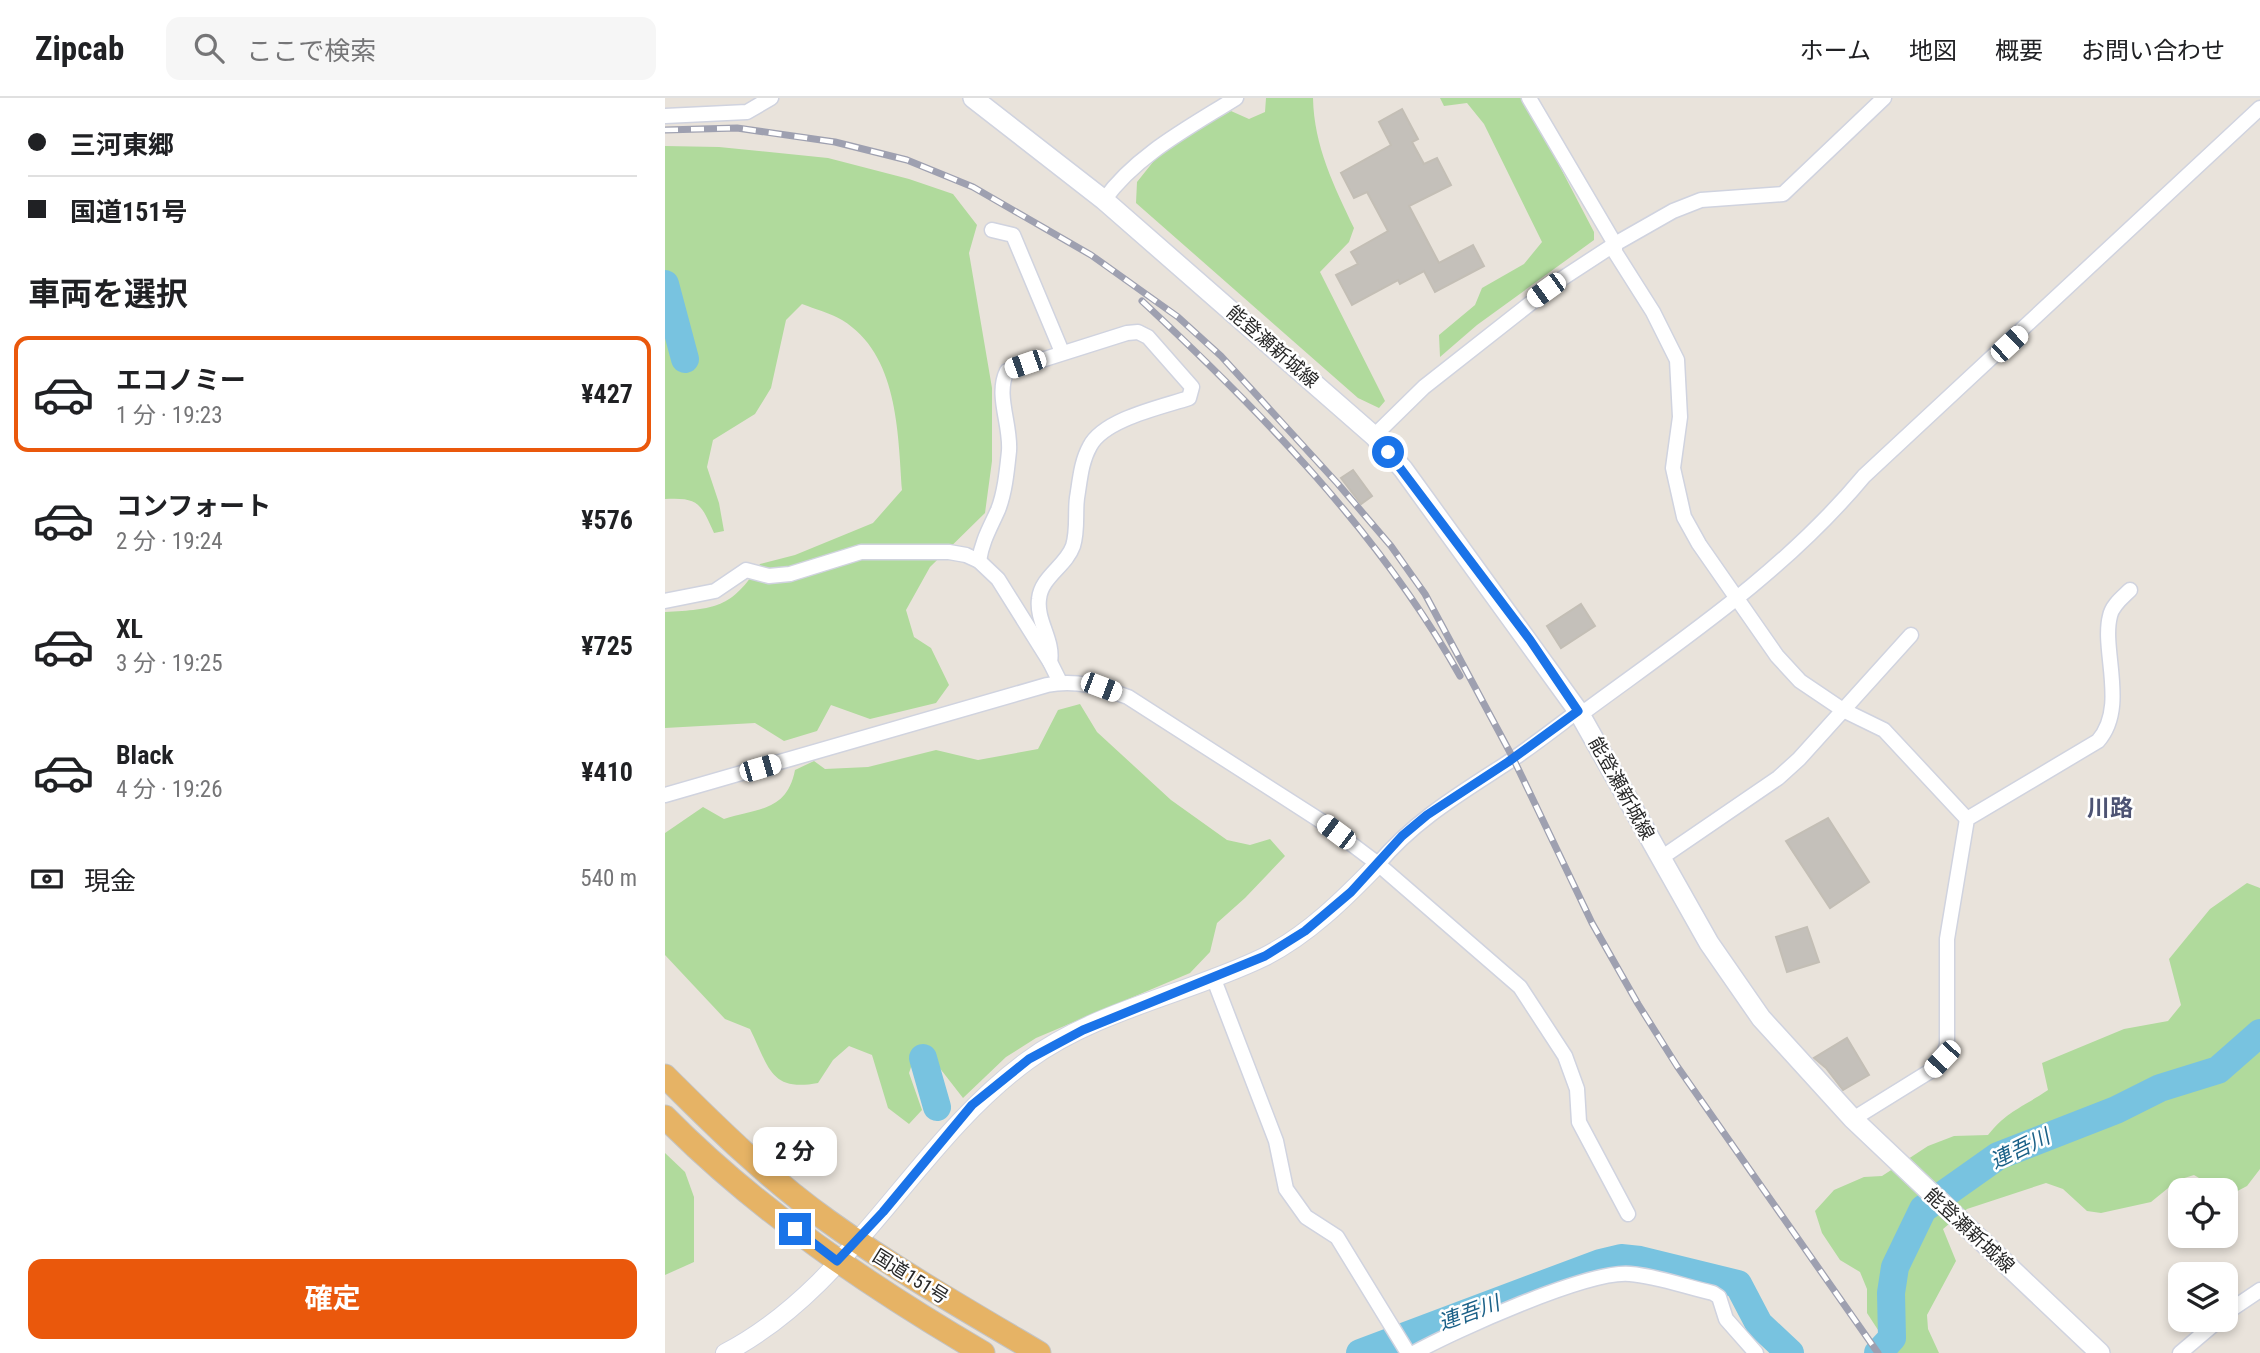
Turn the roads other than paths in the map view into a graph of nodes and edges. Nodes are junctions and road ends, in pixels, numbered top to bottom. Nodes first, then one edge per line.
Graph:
1 (771, 98) edge
2 (1236, 98) edge
3 (1529, 98) edge
4 (1884, 98) edge
5 (981, 100) edge
6 (2260, 108) edge
7 (665, 116) edge
8 (1104, 200) junction
9 (992, 230) dead end
10 (1615, 244) junction
11 (1062, 352) junction
12 (1374, 436) junction
13 (979, 561) junction
14 (2130, 590) dead end
15 (665, 601) edge
16 (1737, 601) junction
17 (1911, 635) dead end
18 (1050, 662) junction
19 (1059, 682) junction
20 (1843, 710) junction
21 (1578, 711) junction
22 (665, 795) edge
23 (1967, 819) junction
24 (1661, 858) junction
25 (1378, 864) junction
26 (1213, 977) junction
27 (665, 1076) edge
28 (665, 1116) edge
29 (1853, 1119) junction
30 (1628, 1214) dead end
31 (856, 1240) junction
32 (837, 1261) junction
33 (2260, 1290) edge
34 (2238, 1305) edge
35 (2205, 1332) edge
36 (1409, 1352) edge
37 (725, 1353) edge
38 (983, 1353) edge
39 (1039, 1353) edge
40 (1756, 1353) edge
41 (2100, 1353) edge
42 (2181, 1353) edge

1 - 7 street
2 - 8 street
3 - 10 street
4 - 10 street
5 - 8 main road, 能登瀬新城線
6 - 16 street
8 - 12 main road, 能登瀬新城線
9 - 11 street
10 - 12 street
10 - 16 street
11 - 13 street
11 - 18 street
12 - 21 main road, 能登瀬新城線
13 - 15 street
13 - 18 street
14 - 23 street
16 - 20 street
16 - 21 street
17 - 20 street
18 - 19 street
19 - 22 street
19 - 25 street
20 - 23 street
20 - 24 street
21 - 24 main road, 能登瀬新城線
21 - 25 street
23 - 29 street
24 - 29 main road, 能登瀬新城線
25 - 26 street
25 - 30 street
26 - 31 street
26 - 36 street
27 - 31 highway, 国道151号
28 - 32 highway, 国道151号
29 - 41 main road, 能登瀬新城線
31 - 32 street
31 - 39 highway, 国道151号
32 - 37 street
32 - 38 highway, 国道151号
33 - 34 street
35 - 42 street
36 - 40 street

